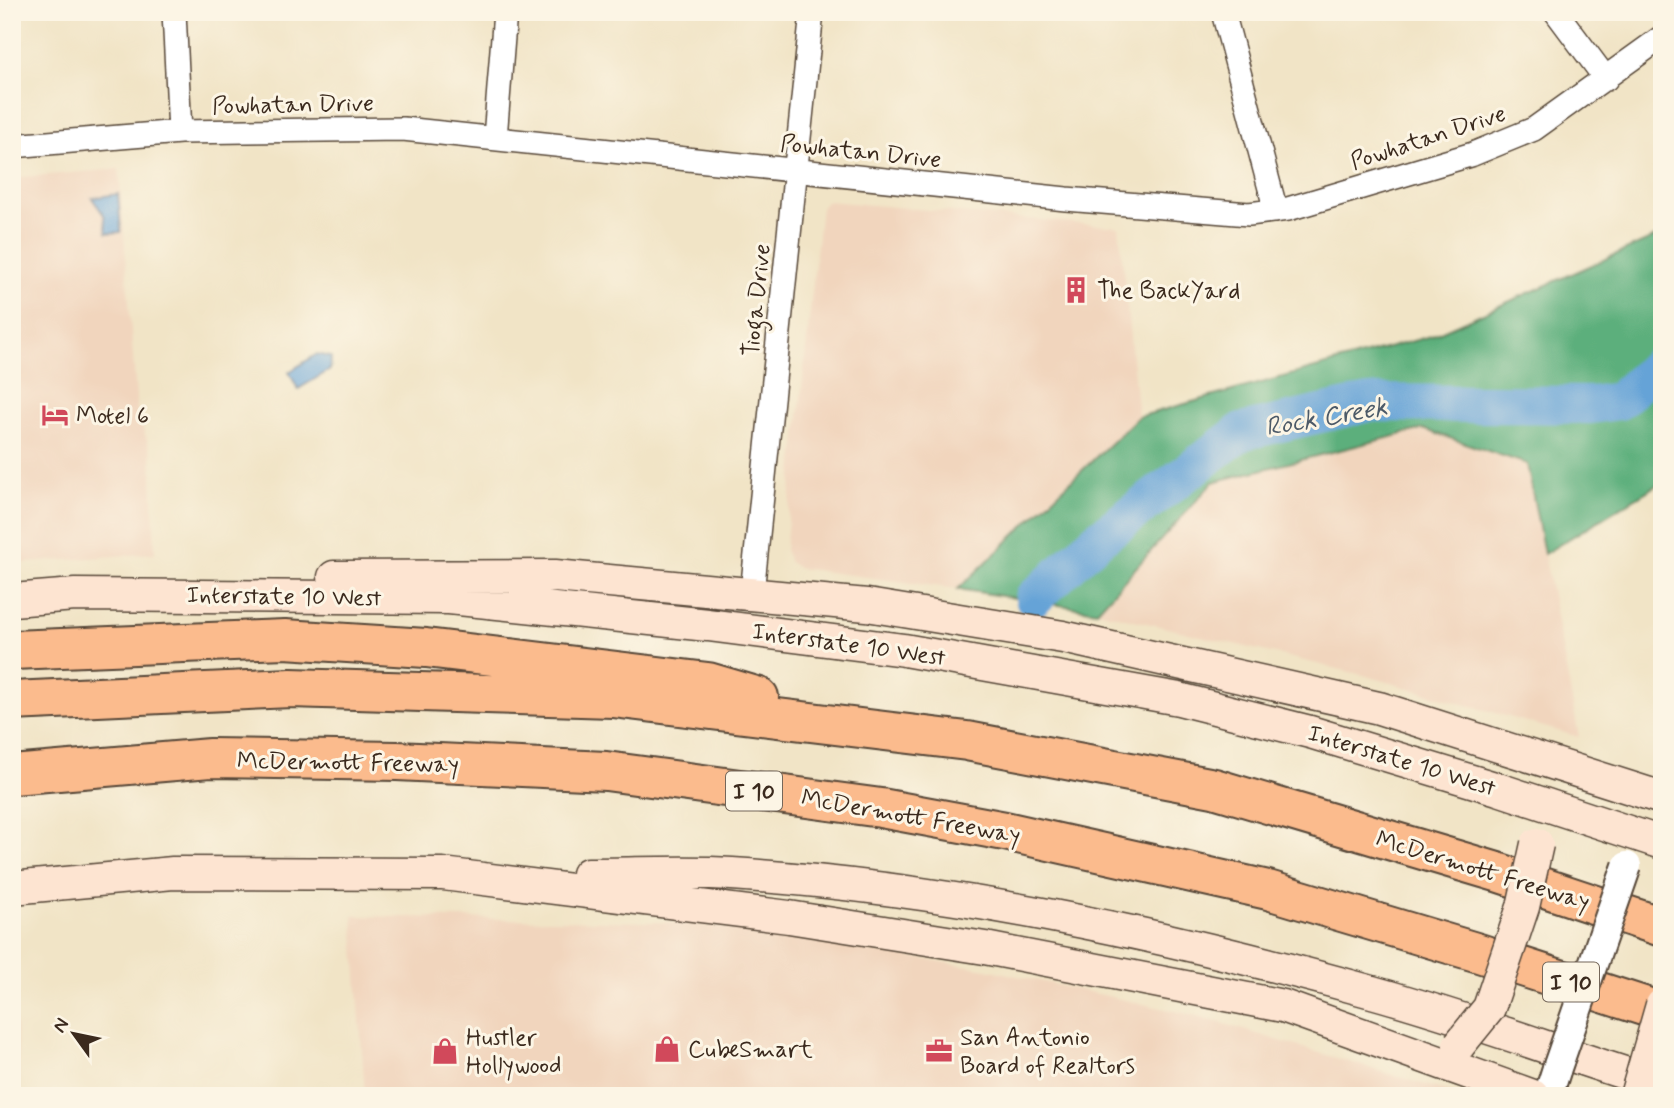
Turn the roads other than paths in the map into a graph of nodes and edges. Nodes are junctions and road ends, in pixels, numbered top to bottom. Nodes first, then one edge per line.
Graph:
1 (174, 12) edge
2 (505, 12) edge
3 (812, 12) edge
4 (1223, 12) edge
5 (1556, 12) edge
6 (1662, 37) edge
7 (1606, 79) junction
8 (180, 132) junction
9 (495, 138) junction
10 (12, 146) edge
11 (796, 171) junction
12 (1276, 211) junction
13 (752, 593) junction
14 (75, 595) junction
15 (12, 600) edge
16 (12, 650) edge
17 (12, 701) edge
18 (862, 727) junction
19 (12, 775) edge
20 (1498, 789) junction
21 (1662, 797) edge
22 (1651, 839) edge
23 (443, 874) junction
24 (12, 888) edge
25 (1662, 927) edge
26 (1662, 1005) edge
27 (1662, 1012) edge
28 (1406, 1051) junction
29 (1662, 1085) edge
30 (1533, 1096) edge
31 (1548, 1096) edge
32 (1636, 1096) edge

1 - 8 street
2 - 9 street
3 - 11 street, Tioga Drive
4 - 12 street
5 - 7 street
6 - 7 street, Powhatan Drive
7 - 12 street, Powhatan Drive
8 - 9 street, Powhatan Drive
8 - 10 street, Powhatan Drive
9 - 11 street, Powhatan Drive
11 - 12 street, Powhatan Drive
11 - 13 street, Tioga Drive
13 - 14 main road
13 - 21 main road
14 - 15 main road, Interstate 10 West
14 - 20 main road, Interstate 10 West
16 - 18 highway
17 - 18 highway, McDermott Freeway
18 - 25 highway, McDermott Freeway
19 - 27 highway, McDermott Freeway / I 10
20 - 22 main road, Interstate 10 West
20 - 28 main road, bridge
22 - 31 street, bridge
23 - 24 main road
23 - 28 main road
23 - 29 main road
26 - 32 main road, bridge
28 - 30 main road

